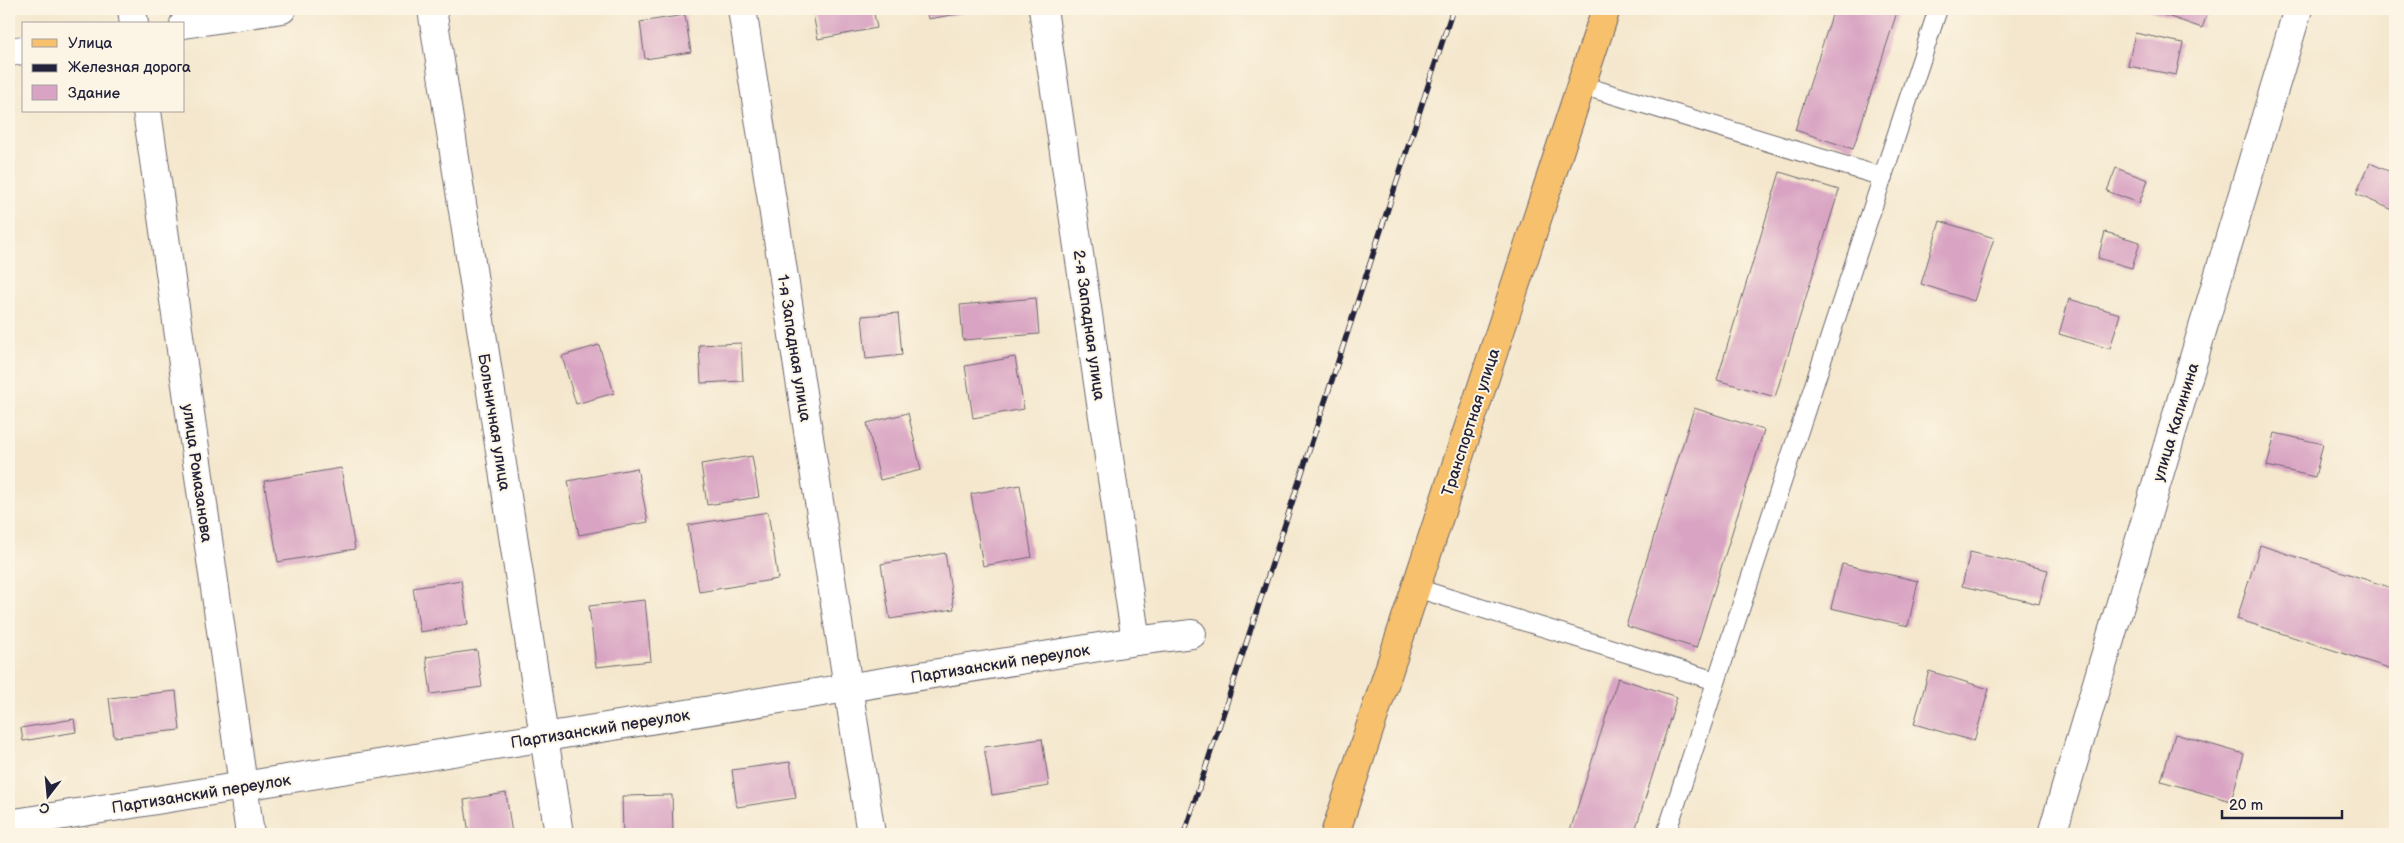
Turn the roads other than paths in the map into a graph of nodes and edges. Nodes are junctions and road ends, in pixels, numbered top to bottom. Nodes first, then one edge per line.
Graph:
1 (132, 9) edge
2 (282, 9) edge
3 (432, 9) edge
4 (742, 9) edge
5 (1043, 9) edge
6 (1606, 9) edge
7 (1938, 9) edge
8 (2298, 9) edge
9 (134, 22) edge
10 (185, 24) edge
11 (22, 50) edge
12 (9, 52) edge
13 (1581, 84) junction
14 (147, 112) edge
15 (1882, 177) junction
16 (1416, 588) junction
17 (1192, 634) dead end
18 (1136, 641) junction
19 (1716, 681) junction
20 (848, 687) junction
21 (544, 737) junction
22 (243, 786) junction
23 (9, 824) edge
24 (250, 834) edge
25 (559, 834) edge
26 (871, 834) edge
27 (1335, 834) edge
28 (1666, 834) edge
29 (2052, 834) edge

1 - 9 street
2 - 10 street
3 - 21 street, Больничная улица
4 - 20 street, 1-я Западная улица
5 - 18 street, 2-я Западная улица
6 - 13 main road, Транспортная улица
7 - 15 lane
8 - 29 street, улица Калинина
11 - 12 street
13 - 15 lane
13 - 16 main road, Транспортная улица
14 - 22 street, улица Ромазанова
15 - 19 lane
16 - 19 lane
16 - 27 main road, Транспортная улица
17 - 18 street, Партизанский переулок
18 - 20 street, Партизанский переулок
19 - 28 lane
20 - 21 street, Партизанский переулок
20 - 26 street, 1-я Западная улица
21 - 22 street, Партизанский переулок
21 - 25 street, Больничная улица
22 - 23 street, Партизанский переулок
22 - 24 street, улица Ромазанова

